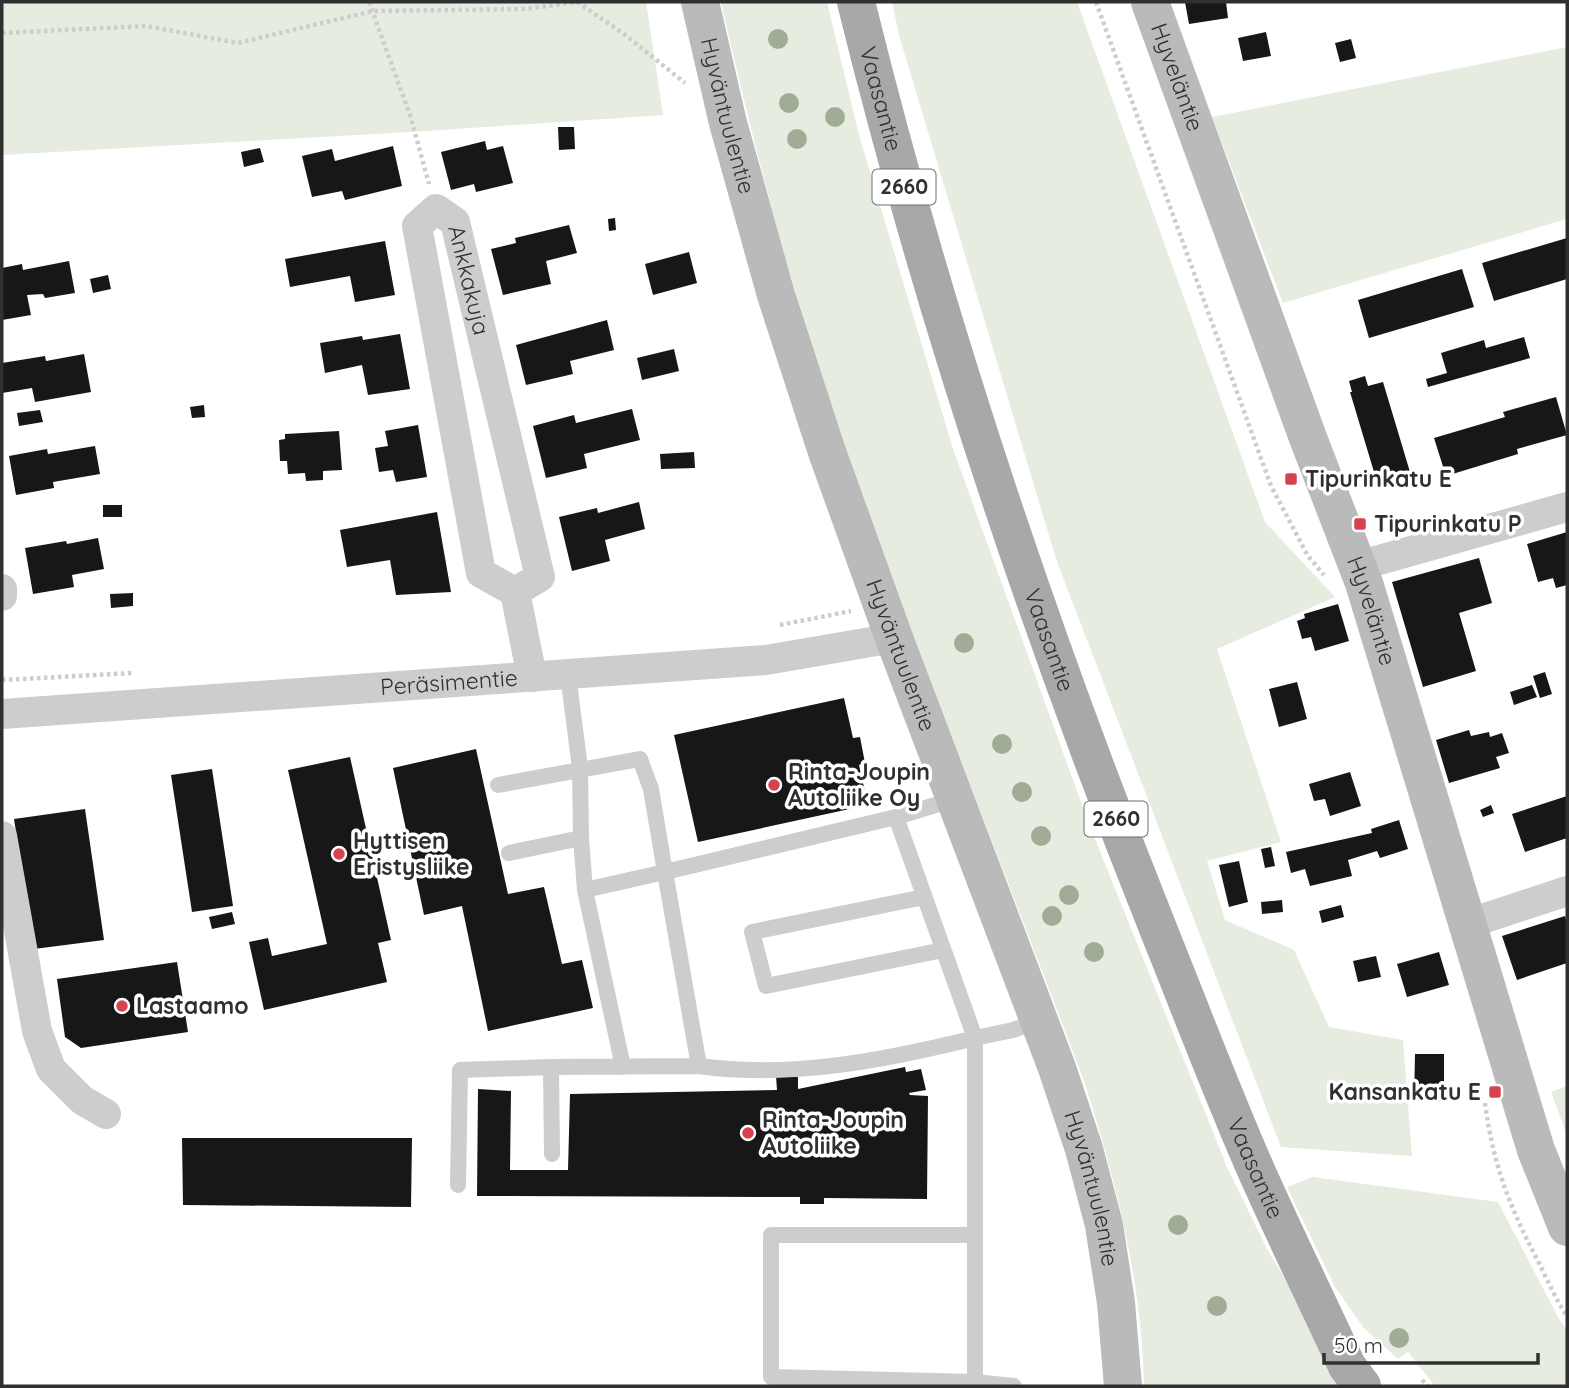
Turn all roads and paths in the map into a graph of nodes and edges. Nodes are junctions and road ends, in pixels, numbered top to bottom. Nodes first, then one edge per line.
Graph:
1 (369, 2) edge
2 (700, 2) edge
3 (856, 2) edge
4 (1096, 2) edge
5 (1150, 2) edge
6 (373, 10) junction
7 (2, 33) edge
8 (694, 91) dead end
9 (436, 209) junction
10 (1567, 507) edge
11 (1346, 574) junction
12 (2, 589) edge
13 (515, 592) junction
14 (2, 596) edge
15 (894, 638) junction
16 (568, 675) junction
17 (532, 677) junction
18 (2, 714) edge
19 (580, 768) junction
20 (498, 785) dead end
21 (955, 799) junction
22 (896, 817) junction
23 (2, 836) edge
24 (581, 838) junction
25 (509, 853) dead end
26 (665, 872) junction
27 (585, 890) junction
28 (1567, 891) edge
29 (924, 897) junction
30 (1467, 924) junction
31 (943, 950) junction
32 (1039, 1021) junction
33 (975, 1038) junction
34 (699, 1066) junction
35 (551, 1067) junction
36 (623, 1067) junction
37 (1484, 1097) dead end
38 (106, 1114) dead end
39 (552, 1154) dead end
40 (458, 1185) dead end
41 (1567, 1227) edge
42 (974, 1236) junction
43 (1298, 1258) junction
44 (1567, 1316) edge
45 (975, 1382) junction
46 (1406, 1383) edge
47 (1014, 1386) edge
48 (1123, 1386) edge
49 (1362, 1386) edge
50 (1427, 1386) edge

1 - 6 path
2 - 15 street, Hyväntuulentie
3 - 43 main road, Vaasantie / 2660
4 - 11 path
5 - 11 street, Hyveläntie
6 - 7 path
6 - 8 path
6 - 9 path
9 - 13 street, Ankkakuja
9 - 13 street, Ankkakuja
10 - 11 street
11 - 30 street, Hyveläntie
12 - 14 street
13 - 17 street
15 - 16 street, Peräsimentie
15 - 21 street, Hyväntuulentie
16 - 17 street, Peräsimentie
16 - 19 lane
17 - 18 street, Peräsimentie
19 - 20 lane
19 - 24 lane
19 - 26 lane
21 - 22 lane
21 - 32 street, Hyväntuulentie
22 - 26 lane
22 - 29 lane
23 - 38 street
24 - 25 lane
24 - 27 lane
26 - 27 lane
26 - 34 lane
27 - 36 lane
28 - 30 street
29 - 31 lane
29 - 31 lane
30 - 41 street, Hyveläntie
31 - 33 lane
32 - 33 lane
32 - 48 street, Hyväntuulentie
33 - 34 lane
33 - 42 lane
34 - 36 lane
35 - 36 lane
35 - 39 lane
35 - 40 lane
37 - 44 path
42 - 45 lane
42 - 45 lane
43 - 46 main road, Vaasantie
43 - 49 main road, Vaasantie
45 - 47 lane
46 - 50 path

